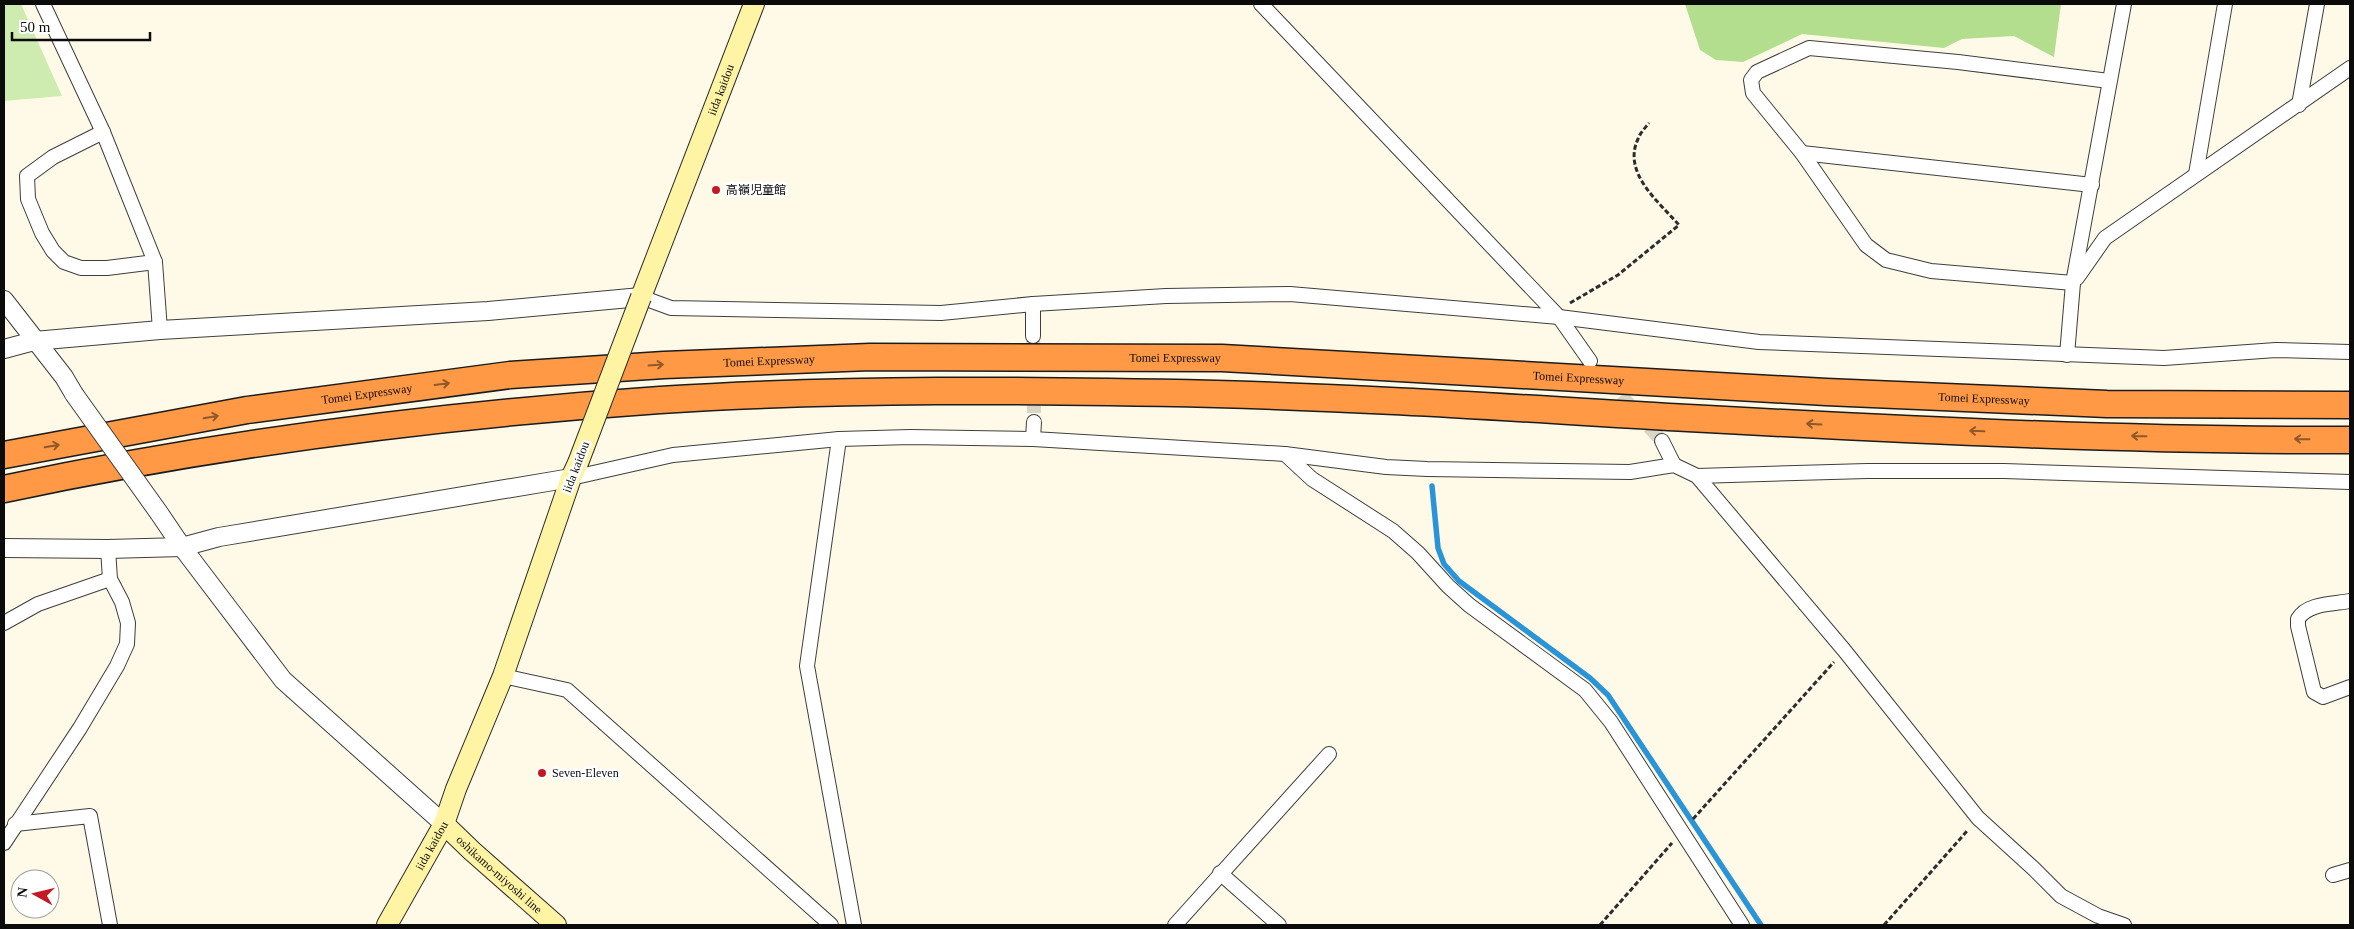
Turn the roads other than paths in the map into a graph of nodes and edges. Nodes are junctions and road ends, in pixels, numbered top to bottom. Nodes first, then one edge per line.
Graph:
1 (43, 4) edge
2 (754, 4) edge
3 (1260, 4) edge
4 (2124, 4) edge
5 (2225, 4) edge
6 (2317, 4) edge
7 (2350, 68) edge
8 (2110, 82) junction
9 (2300, 105) junction
10 (103, 132) junction
11 (1802, 153) junction
12 (2196, 174) junction
13 (2092, 185) junction
14 (155, 262) junction
15 (2074, 283) junction
16 (641, 297) junction
17 (4, 300) edge
18 (1033, 304) junction
19 (1559, 317) junction
20 (160, 330) junction
21 (1032, 336) tunnel mouth
22 (34, 341) junction
23 (4, 349) edge
24 (2350, 352) edge
25 (2067, 355) junction
26 (1590, 361) dead end
27 (2350, 405) edge
28 (1034, 422) tunnel mouth
29 (839, 439) junction
30 (1033, 439) junction
31 (2350, 440) edge
32 (1662, 441) tunnel mouth
33 (1285, 454) junction
34 (4, 455) edge
35 (1674, 465) junction
36 (575, 470) junction
37 (1697, 476) junction
38 (2350, 482) edge
39 (4, 488) edge
40 (182, 547) junction
41 (4, 548) edge
42 (108, 549) junction
43 (110, 579) junction
44 (2350, 601) edge
45 (4, 623) edge
46 (503, 676) junction
47 (2350, 687) edge
48 (1329, 754) dead end
49 (15, 824) junction
50 (444, 824) junction
51 (4, 843) edge
52 (2350, 870) edge
53 (1220, 873) junction
54 (2332, 875) dead end
55 (110, 925) edge
56 (387, 925) edge
57 (556, 925) edge
58 (831, 925) edge
59 (854, 925) edge
60 (1175, 925) edge
61 (1279, 925) edge
62 (1742, 925) edge
63 (2124, 925) edge

1 - 10 street
2 - 16 main road, iida kaidou
3 - 19 street
4 - 8 street
5 - 12 street
6 - 9 street
7 - 9 street
8 - 11 street
8 - 13 street
9 - 12 street
10 - 14 street
10 - 14 street
11 - 13 street
11 - 15 street
12 - 15 street
13 - 15 street
14 - 20 street
15 - 25 street
16 - 18 street
16 - 20 street
16 - 36 main road, iida kaidou, bridge
17 - 22 street
18 - 19 street
18 - 21 street
19 - 25 street
19 - 26 street
20 - 22 street
22 - 23 street
22 - 40 street, bridge
24 - 25 street
34 -> 27 highway, Tomei Expressway
28 - 30 street
29 - 30 street
29 - 36 street
29 - 59 street
30 - 33 street
31 -> 39 highway
32 - 35 street
33 - 35 street
33 - 62 street
35 - 37 street
36 - 40 street
36 - 46 main road, iida kaidou
37 - 38 street
37 - 63 street
40 - 42 street
40 - 50 street
41 - 42 street
42 - 43 street
43 - 45 street
43 - 49 street
44 - 47 street
46 - 50 main road, iida kaidou
46 - 58 street
48 - 53 street
49 - 51 street
49 - 55 street
50 - 56 main road, iida kaidou
50 - 57 main road, oshikamo-miyoshi line
52 - 54 street
53 - 60 street
53 - 61 street

